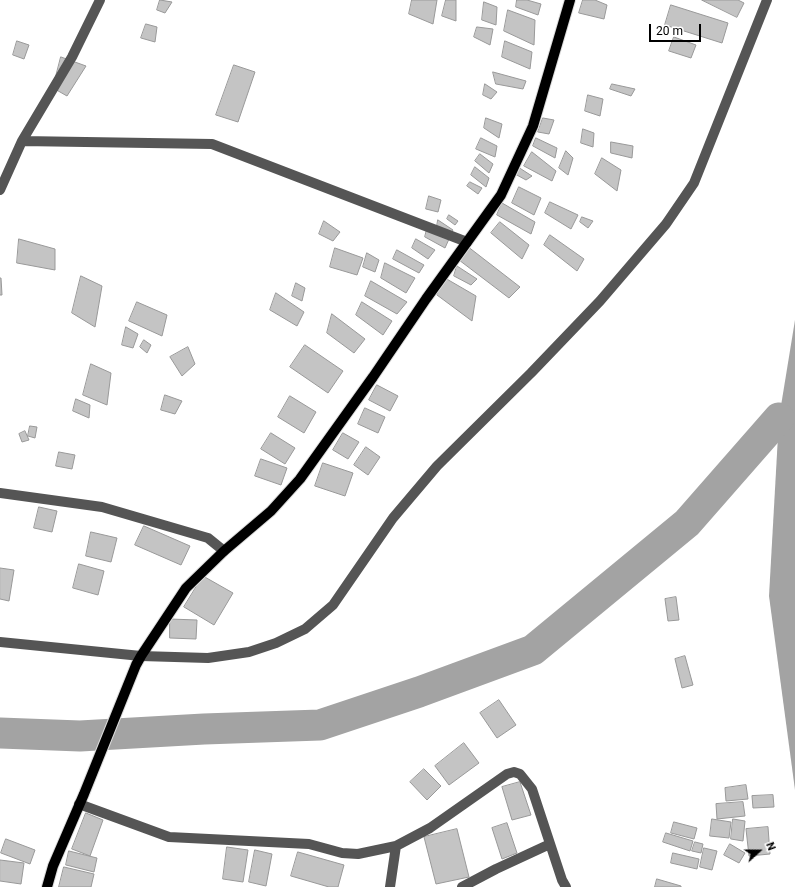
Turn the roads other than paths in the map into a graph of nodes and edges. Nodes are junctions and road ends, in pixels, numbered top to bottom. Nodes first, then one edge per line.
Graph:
1 (100, 0) edge
2 (570, 0) edge
3 (767, 0) edge
4 (22, 141) junction
5 (0, 190) edge
6 (467, 242) junction
7 (0, 493) edge
8 (224, 552) junction
9 (0, 642) edge
10 (141, 656) junction
11 (79, 804) junction
12 (550, 844) junction
13 (396, 846) junction
14 (47, 887) edge
15 (390, 887) edge
16 (462, 887) edge
17 (566, 887) edge

1 - 4 street
2 - 6 main road
3 - 10 street
4 - 5 street
4 - 6 street
6 - 8 main road
7 - 8 street
8 - 10 main road
9 - 10 street
10 - 11 main road
11 - 13 street
11 - 14 main road
12 - 13 street
12 - 16 street
12 - 17 street
13 - 15 street

